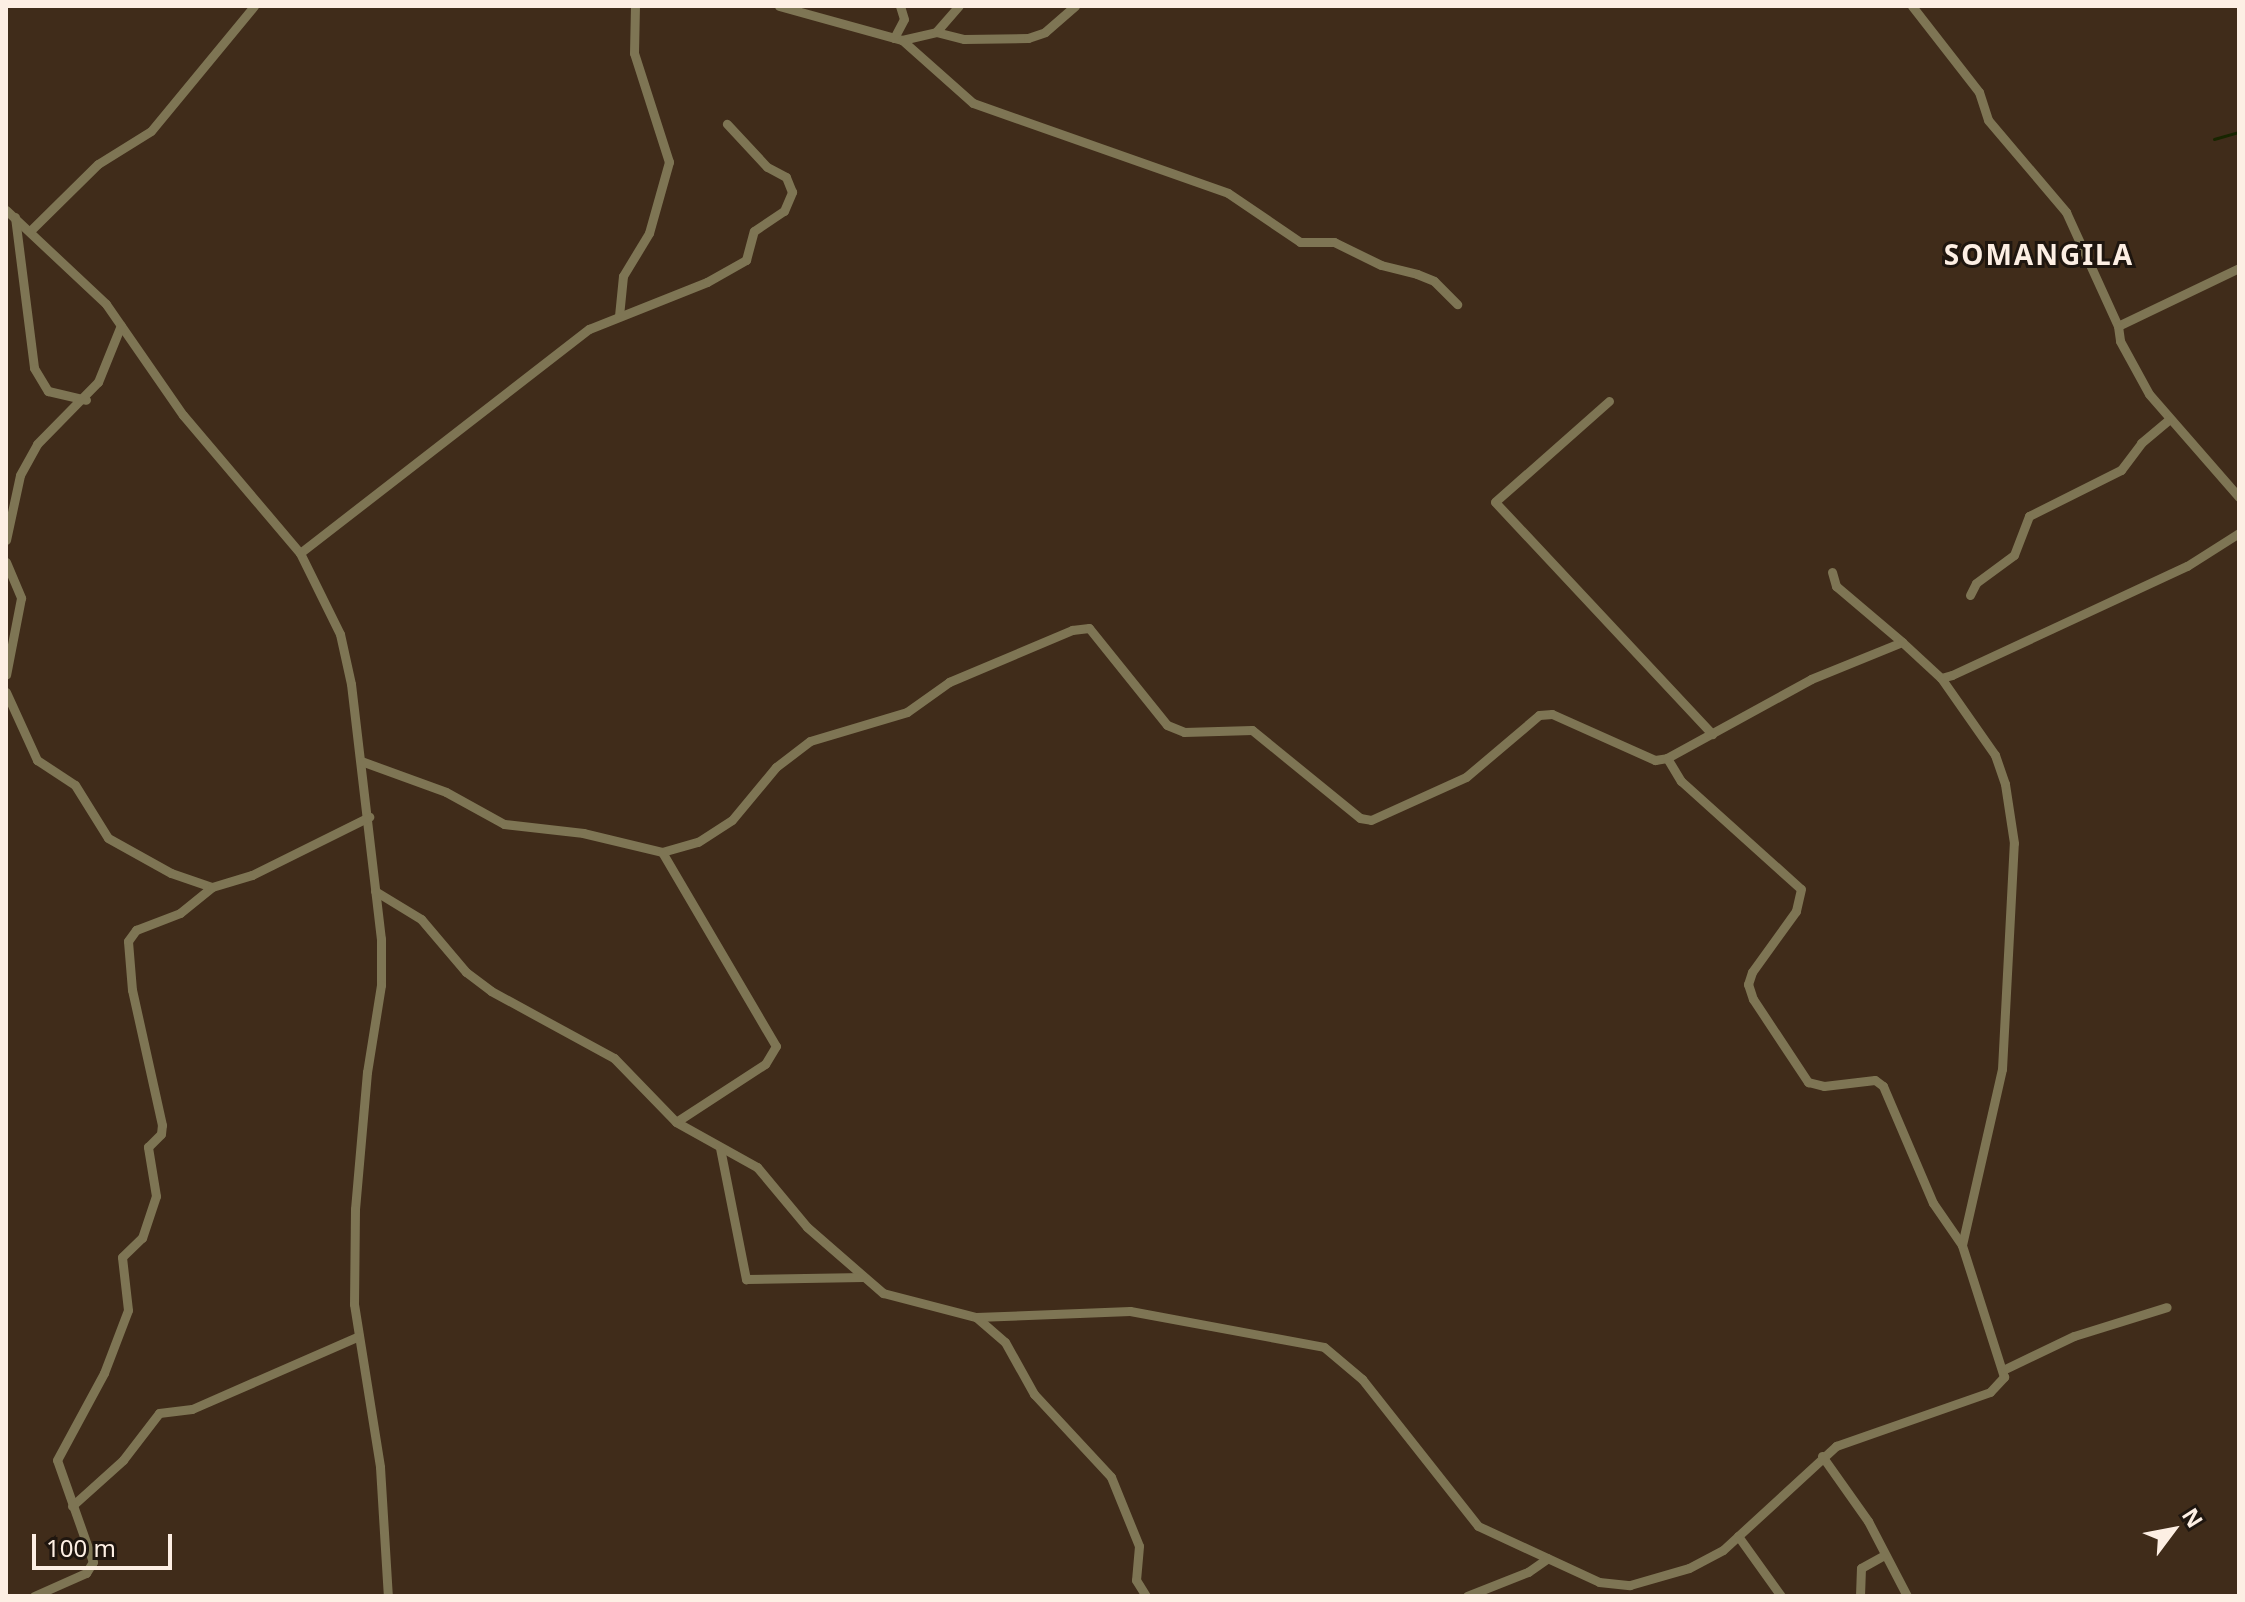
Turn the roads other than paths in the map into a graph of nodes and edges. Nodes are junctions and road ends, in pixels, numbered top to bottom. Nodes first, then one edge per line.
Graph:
1 (254, 6) edge
2 (635, 6) edge
3 (779, 6) edge
4 (900, 6) edge
5 (959, 6) edge
6 (1075, 6) edge
7 (1912, 6) edge
8 (936, 32) junction
9 (898, 39) junction
10 (727, 124) dead end
11 (6, 210) edge
12 (15, 217) junction
13 (30, 231) junction
14 (2239, 268) edge
15 (1457, 304) dead end
16 (619, 316) junction
17 (121, 325) junction
18 (2118, 326) junction
19 (86, 400) junction
20 (1609, 401) dead end
21 (2168, 420) junction
22 (2239, 497) edge
23 (2239, 533) edge
24 (6, 540) edge
25 (300, 553) junction
26 (6, 562) edge
27 (1832, 572) dead end
28 (1970, 595) dead end
29 (1902, 642) junction
30 (6, 675) edge
31 (1941, 678) junction
32 (6, 696) edge
33 (1712, 734) junction
34 (1667, 758) junction
35 (361, 761) junction
36 (369, 817) junction
37 (662, 852) junction
38 (212, 887) junction
39 (375, 891) junction
40 (676, 1122) junction
41 (720, 1148) junction
42 (1962, 1245) junction
43 (863, 1277) junction
44 (2167, 1307) dead end
45 (976, 1317) junction
46 (359, 1336) junction
47 (2005, 1369) junction
48 (1822, 1456) junction
49 (72, 1506) junction
50 (1738, 1536) junction
51 (1884, 1555) junction
52 (1548, 1558) junction
53 (34, 1596) edge
54 (388, 1596) edge
55 (1146, 1596) edge
56 (1467, 1596) edge
57 (1781, 1596) edge
58 (1860, 1596) edge
59 (1907, 1596) edge

1 - 13 street
2 - 16 street
3 - 9 street
4 - 9 street
5 - 8 street
6 - 8 street
7 - 18 street
8 - 9 street
9 - 15 street
10 - 16 street
11 - 12 street
12 - 13 street
12 - 19 street
13 - 17 street
14 - 18 street
16 - 25 street
17 - 19 street
17 - 25 street
18 - 21 street
19 - 24 street
20 - 33 street
21 - 22 street
21 - 28 street
23 - 31 street
25 - 35 street
26 - 30 street
27 - 29 street
29 - 31 street
29 - 33 street
31 - 42 street
32 - 38 street
33 - 34 street
34 - 37 street
34 - 42 street
35 - 36 street
35 - 37 street
36 - 38 street
36 - 39 street
37 - 40 street
38 - 49 street
39 - 40 street
39 - 46 street
40 - 41 street
41 - 43 street
41 - 43 street
42 - 47 street
43 - 45 street
44 - 47 street
45 - 52 street
45 - 55 street
46 - 49 street
46 - 54 street
47 - 48 street
48 - 50 street
48 - 51 street
49 - 53 street
50 - 52 street
50 - 57 street
51 - 58 street
51 - 59 street
52 - 56 street

